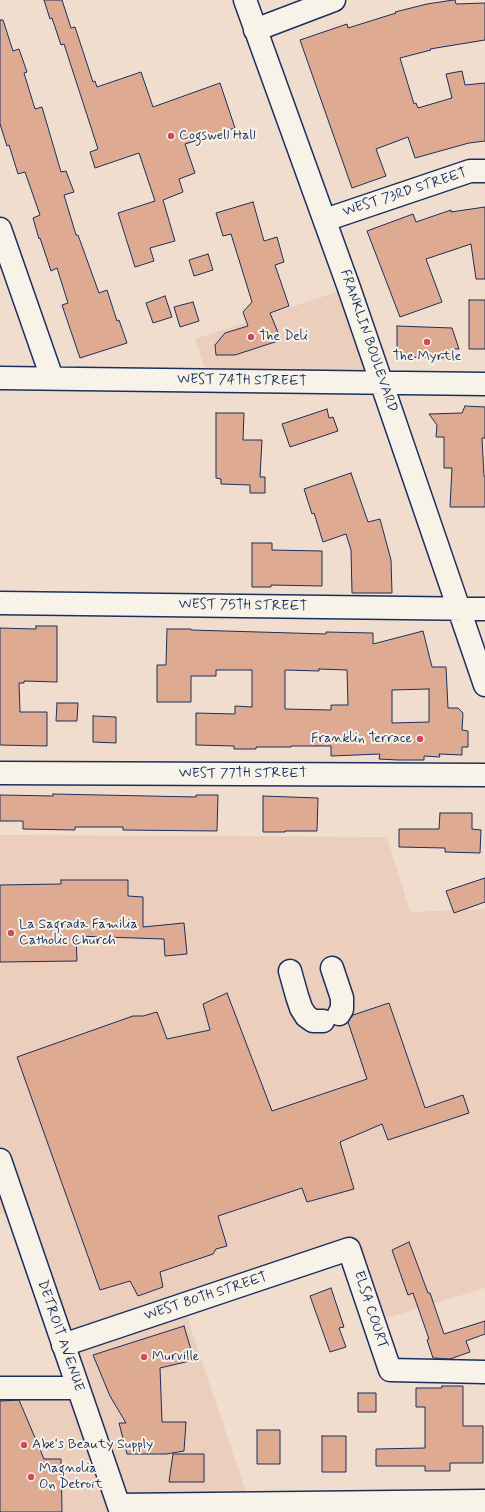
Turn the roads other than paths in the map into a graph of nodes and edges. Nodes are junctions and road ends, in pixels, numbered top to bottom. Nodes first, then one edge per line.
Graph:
1 (245, 0) edge
2 (334, 0) edge
3 (255, 30) junction
4 (485, 171) edge
5 (325, 220) junction
6 (0, 229) edge
7 (0, 378) edge
8 (52, 378) junction
9 (382, 383) junction
10 (485, 384) edge
11 (0, 603) edge
12 (459, 609) junction
13 (485, 609) edge
14 (485, 685) edge
15 (0, 773) edge
16 (485, 775) edge
17 (332, 968) dead end
18 (290, 971) dead end
19 (0, 1160) edge
20 (6, 1198) edge
21 (349, 1249) joint
22 (63, 1345) junction
23 (485, 1372) edge
24 (0, 1388) edge
25 (78, 1388) junction
26 (485, 1501) edge
27 (120, 1509) edge

1 - 3 street, FRANKLIN BOULEVARD
2 - 3 street
3 - 5 street, FRANKLIN BOULEVARD
4 - 5 street, WEST 73RD STREET
5 - 9 street, FRANKLIN BOULEVARD
6 - 8 street
7 - 8 street, WEST 74TH STREET
8 - 9 street, WEST 74TH STREET
9 - 10 street, WEST 74TH STREET
9 - 12 street, FRANKLIN BOULEVARD
11 - 12 street, WEST 75TH STREET
12 - 13 street, WEST 75TH STREET
12 - 14 street, FRANKLIN BOULEVARD
15 - 16 street, WEST 77TH STREET
17 - 18 street
19 - 20 street, DETROIT AVENUE
20 - 22 street, DETROIT AVENUE
21 - 22 street, WEST 80TH STREET
21 - 23 street, ELSA COURT
22 - 25 street, DETROIT AVENUE
24 - 25 street
25 - 27 street, DETROIT AVENUE
26 - 27 street

